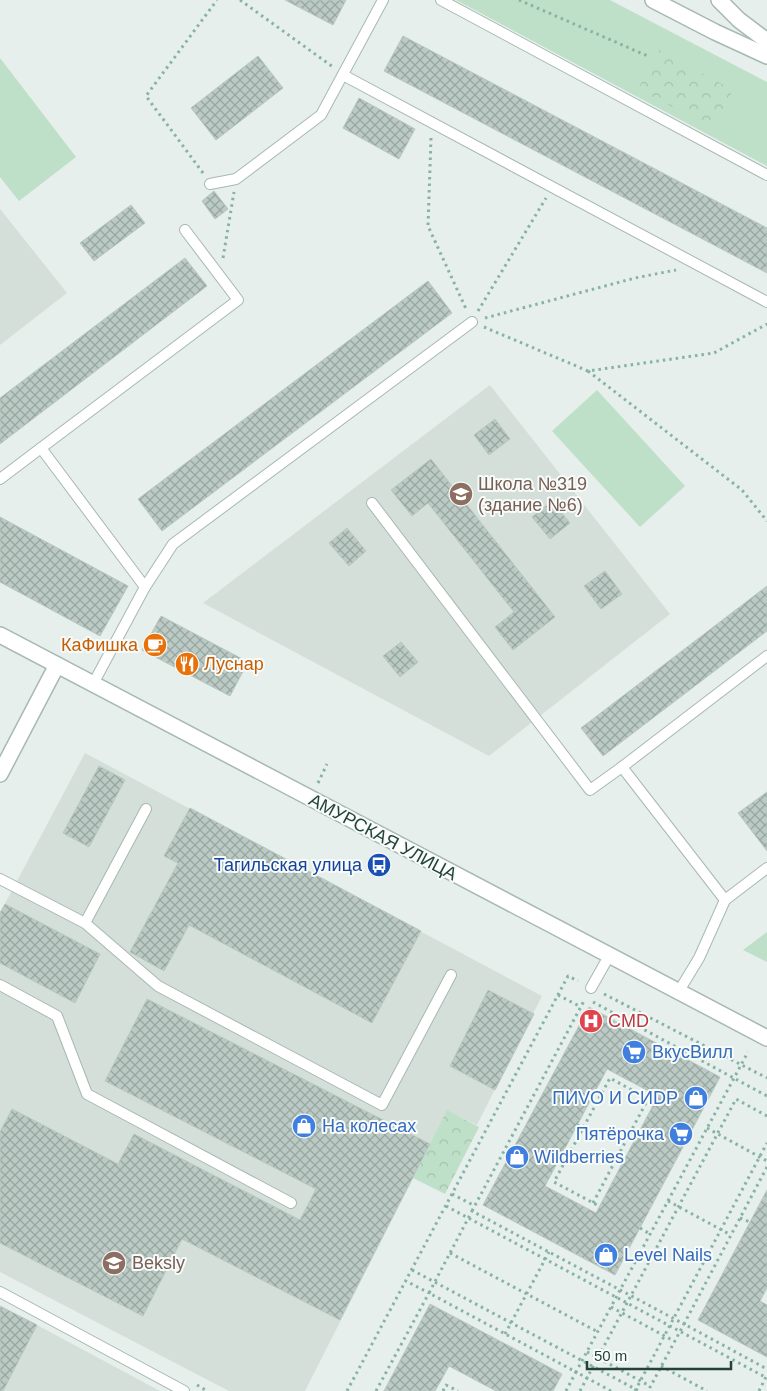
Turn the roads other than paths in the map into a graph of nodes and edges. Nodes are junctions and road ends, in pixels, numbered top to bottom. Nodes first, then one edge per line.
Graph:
1 (383, 0) edge
2 (441, 0) edge
3 (653, 0) edge
4 (719, 0) edge
5 (456, 4) edge
6 (767, 41) edge
7 (767, 56) edge
8 (343, 75) junction
9 (767, 175) edge
10 (210, 184) road end
11 (185, 230) dead end
12 (767, 302) edge
13 (472, 322) road end
14 (41, 448) junction
15 (0, 478) edge
16 (372, 503) dead end
17 (145, 587) junction
18 (0, 635) edge
19 (767, 656) edge
20 (57, 665) junction
21 (93, 684) junction
22 (622, 767) junction
23 (0, 774) edge
24 (146, 809) dead end
25 (767, 868) edge
26 (0, 878) edge
27 (725, 900) junction
28 (85, 923) junction
29 (608, 956) junction
30 (451, 975) dead end
31 (0, 985) edge
32 (591, 988) road end
33 (679, 991) junction
34 (767, 1038) edge
35 (291, 1203) dead end
36 (0, 1292) edge
37 (184, 1391) edge

1 - 8 lane
2 - 5 lane
3 - 7 street
4 - 6 street
5 - 9 lane
8 - 10 lane
8 - 12 lane
11 - 14 lane
13 - 17 lane
14 - 15 lane
14 - 17 lane
16 - 22 lane
17 - 21 lane
18 - 20 street, АМУРСКАЯ УЛИЦА
19 - 22 lane
20 - 21 street, АМУРСКАЯ УЛИЦА
20 - 23 street
21 - 29 street, АМУРСКАЯ УЛИЦА
22 - 27 lane
24 - 28 lane
25 - 27 lane
26 - 28 lane
27 - 33 lane
28 - 30 lane
29 - 32 lane
29 - 33 street, АМУРСКАЯ УЛИЦА
31 - 35 lane
33 - 34 street, АМУРСКАЯ УЛИЦА
36 - 37 lane

